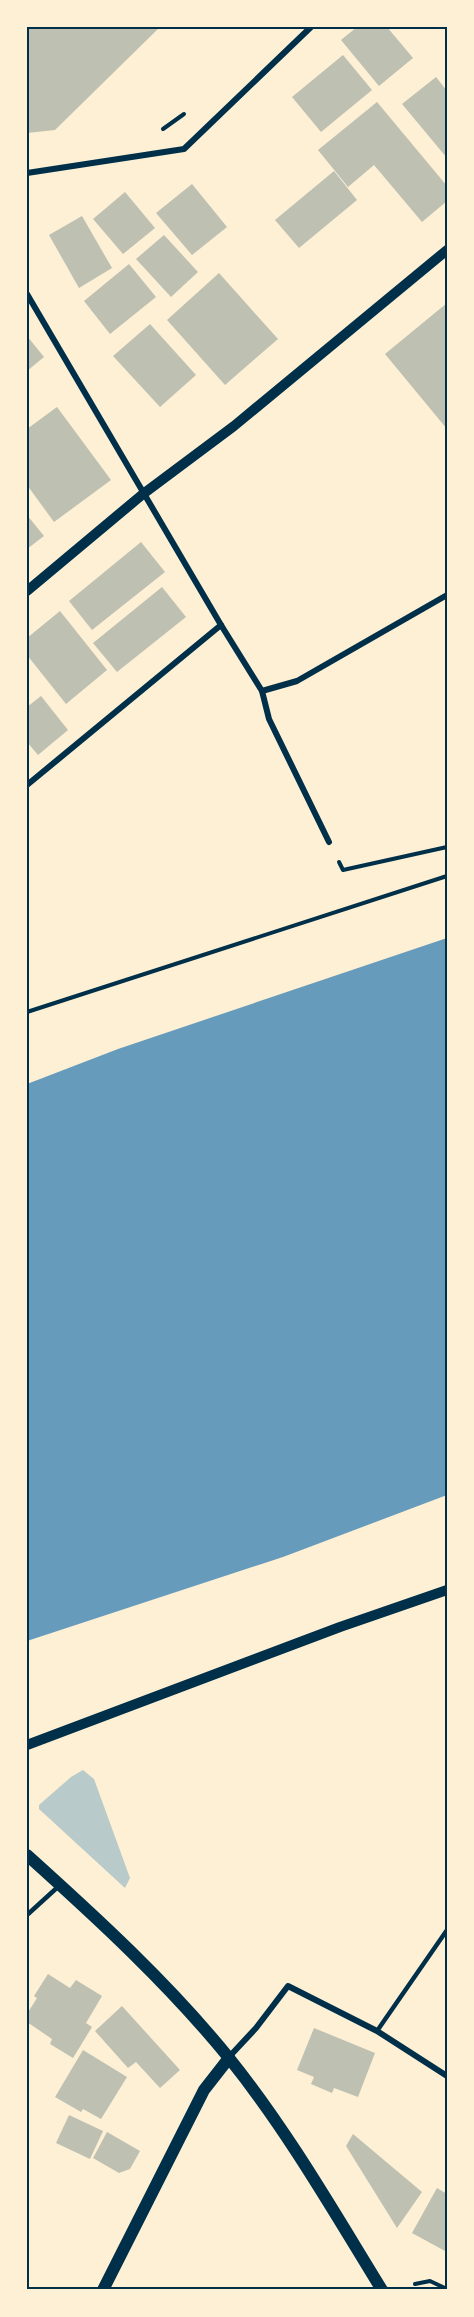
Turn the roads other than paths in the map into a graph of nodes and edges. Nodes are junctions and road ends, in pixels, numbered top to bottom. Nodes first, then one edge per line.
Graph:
1 (311, 27) edge
2 (27, 173) edge
3 (447, 250) edge
4 (27, 294) edge
5 (143, 494) junction
6 (27, 591) edge
7 (447, 595) edge
8 (221, 626) junction
9 (262, 692) junction
10 (27, 785) edge
11 (329, 842) road end
12 (447, 1590) edge
13 (27, 1745) edge
14 (27, 1855) edge
15 (60, 1884) junction
16 (27, 1915) edge
17 (447, 1930) edge
18 (377, 2031) junction
19 (229, 2058) junction
20 (447, 2076) edge
21 (107, 2289) edge
22 (382, 2290) edge

1 - 2 street
3 - 5 street
4 - 5 street
5 - 6 street
5 - 8 street
7 - 9 street
8 - 9 street
8 - 10 street
9 - 11 street
12 - 13 street
14 - 15 main road
15 - 16 lane
15 - 19 main road
17 - 18 lane
18 - 19 street
18 - 20 street
19 - 21 main road
19 - 22 main road

